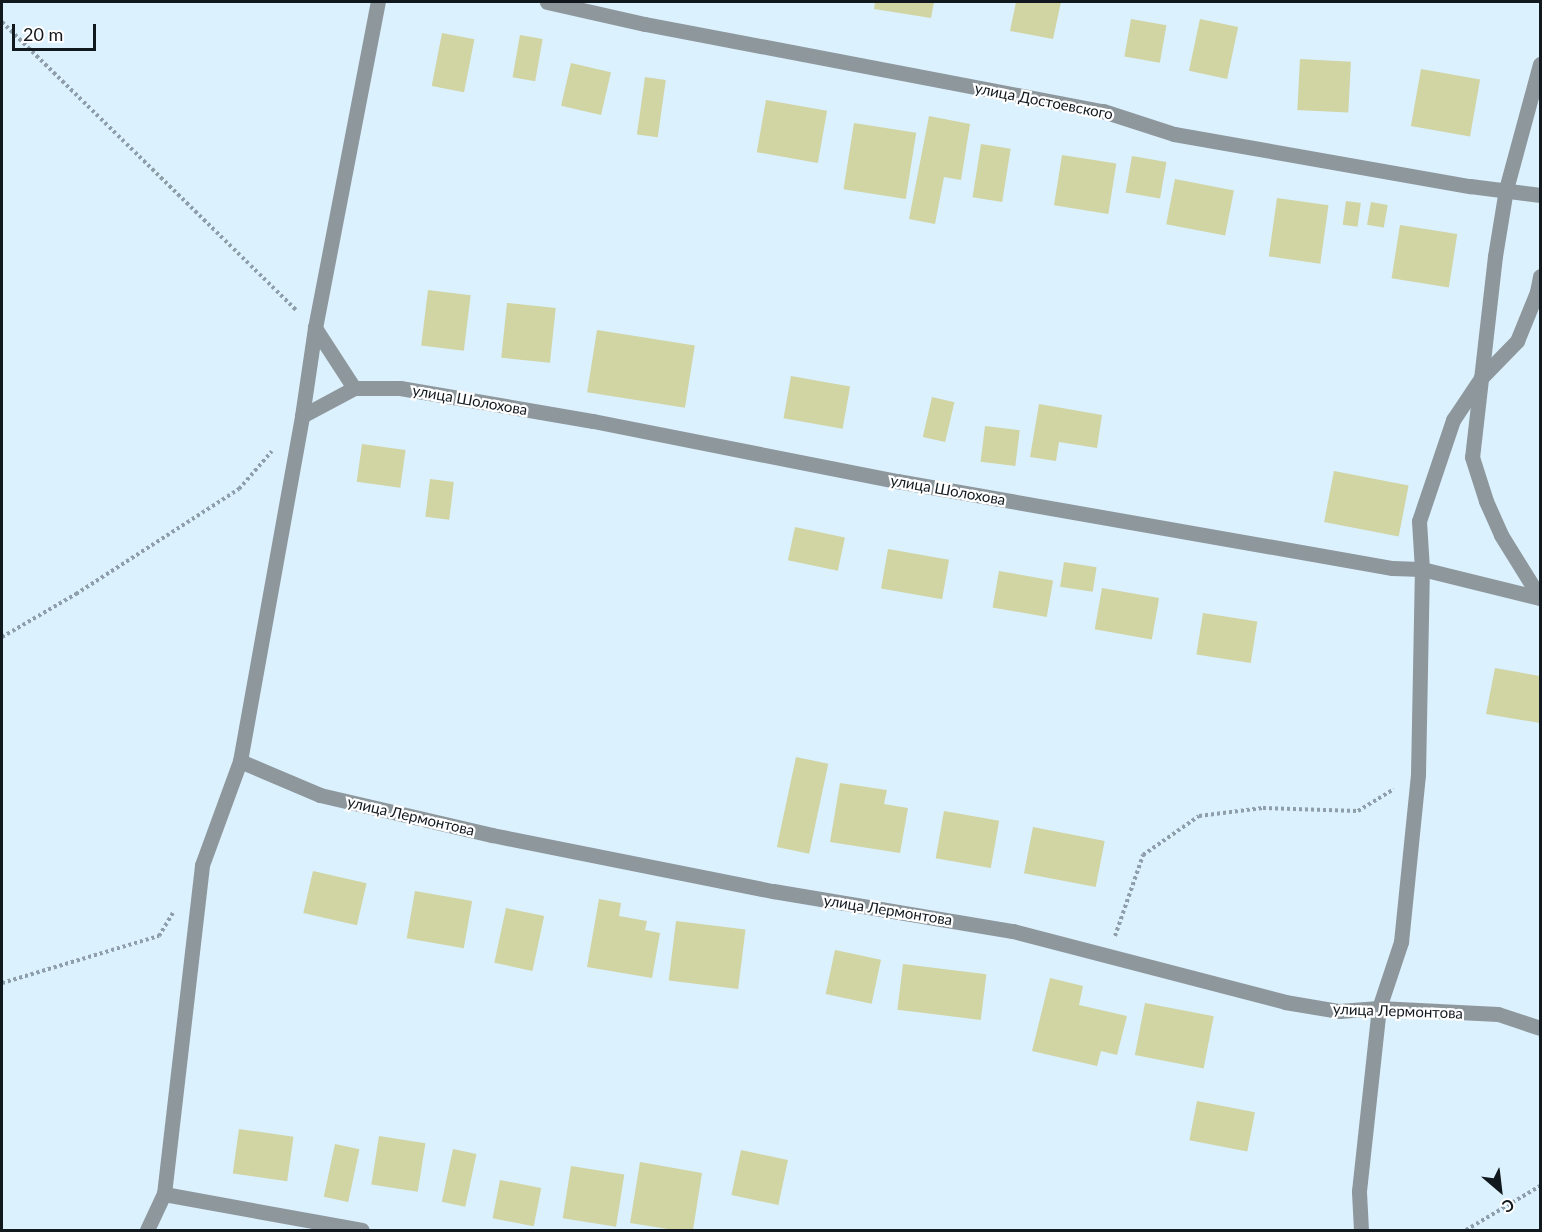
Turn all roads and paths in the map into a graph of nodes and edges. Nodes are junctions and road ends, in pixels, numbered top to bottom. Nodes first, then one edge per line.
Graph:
1 (378, 2) edge
2 (547, 2) edge
3 (2, 22) edge
4 (1540, 64) edge
5 (1506, 189) junction
6 (1540, 195) edge
7 (1540, 276) edge
8 (315, 328) junction
9 (1481, 378) junction
10 (354, 388) junction
11 (302, 416) junction
12 (274, 448) dead end
13 (1422, 569) junction
14 (1540, 598) edge
15 (2, 637) edge
16 (240, 761) junction
17 (1418, 774) junction
18 (178, 906) dead end
19 (1108, 956) junction
20 (2, 983) edge
21 (1379, 1008) junction
22 (1540, 1028) edge
23 (1540, 1186) edge
24 (164, 1194) junction
25 (147, 1230) edge
26 (362, 1230) edge
27 (1361, 1230) edge
28 (1466, 1230) edge

1 - 8 street
2 - 5 street, улица Достоевского
3 - 8 path
4 - 5 street
5 - 6 street, улица Достоевского
5 - 9 street
7 - 9 street
8 - 10 street
8 - 11 street
9 - 13 street
9 - 14 street
10 - 11 street
10 - 13 street, улица Шолохова
11 - 16 street
12 - 15 path
13 - 14 street, улица Шолохова
13 - 17 street
16 - 19 street, улица Лермонтова
16 - 24 street
17 - 19 path
17 - 21 street
18 - 20 path
19 - 21 street, улица Лермонтова
21 - 22 street, улица Лермонтова
21 - 27 street
23 - 28 path
24 - 25 street
24 - 26 street

